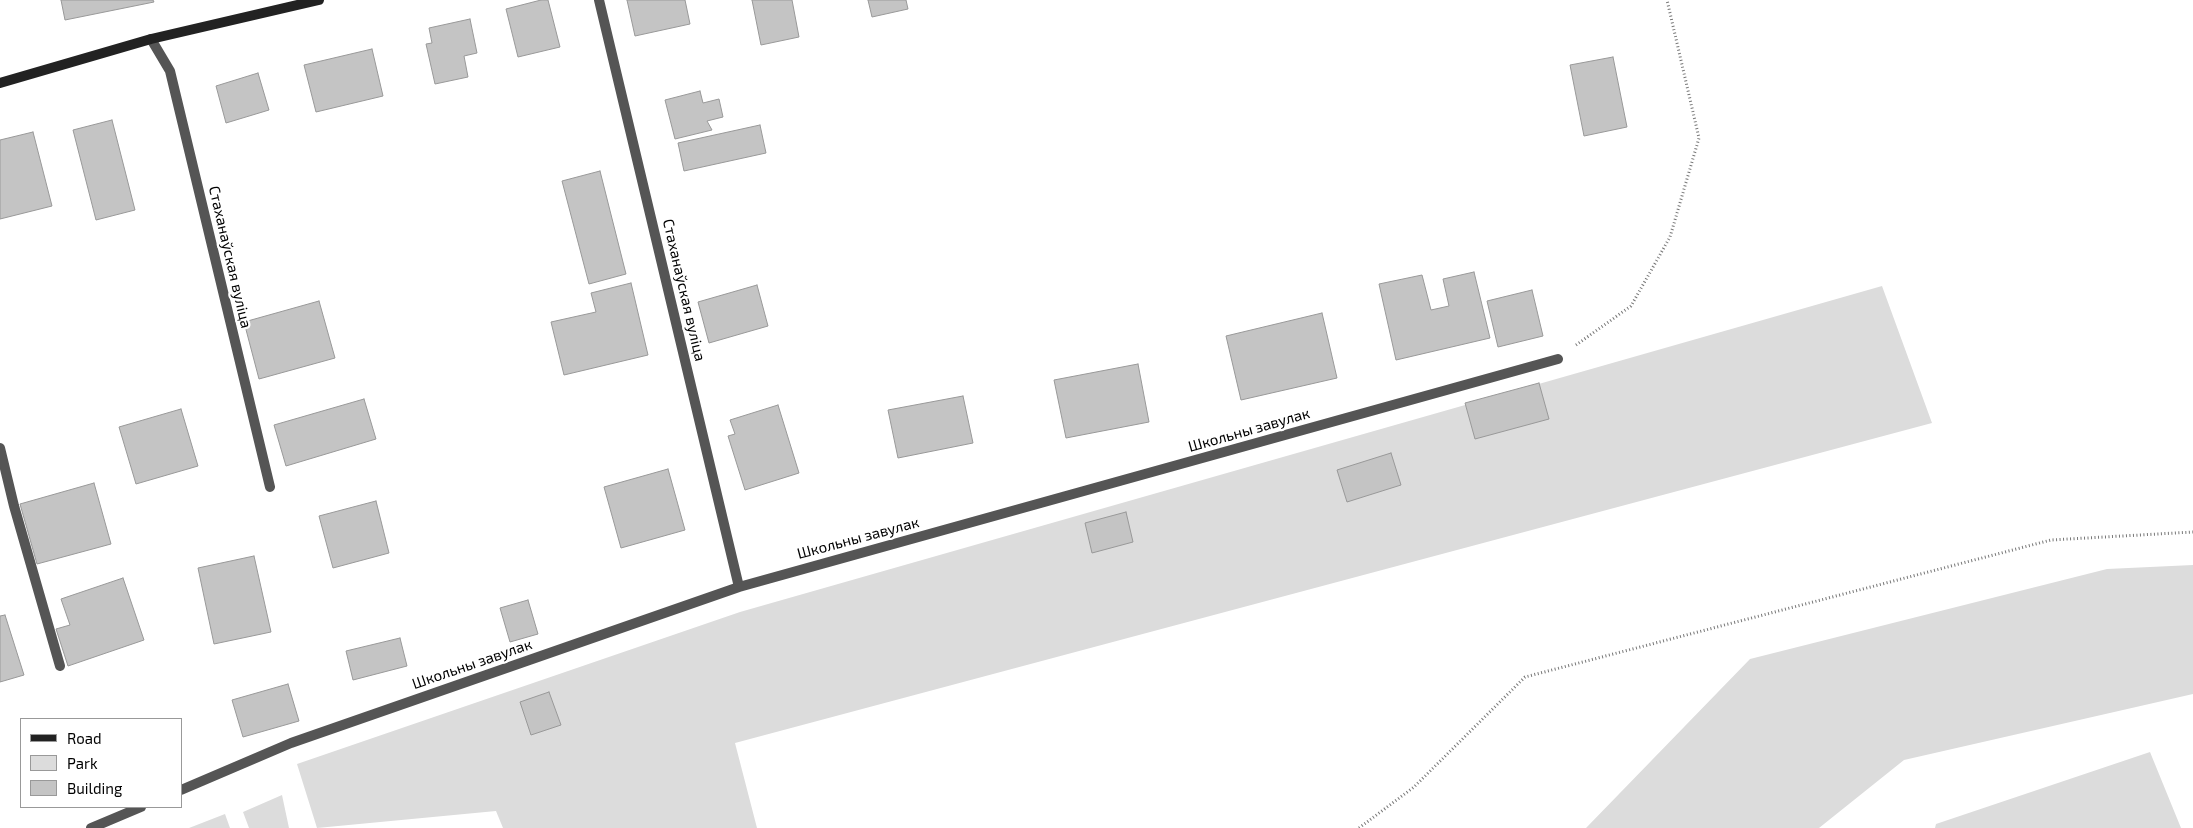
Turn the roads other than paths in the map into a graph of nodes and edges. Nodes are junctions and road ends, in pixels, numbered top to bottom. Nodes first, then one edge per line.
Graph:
1 (319, 0) edge
2 (599, 0) edge
3 (150, 39) junction
4 (0, 83) edge
5 (1558, 359) road end
6 (0, 448) edge
7 (270, 487) dead end
8 (739, 586) junction
9 (60, 666) dead end
10 (182, 790) edge
11 (139, 808) edge
12 (91, 828) edge

1 - 3 street
2 - 8 street, Стаханаўская вуліца
3 - 4 street
3 - 7 street, Стаханаўская вуліца
5 - 8 street, Школьны завулак
6 - 9 street
8 - 10 street, Школьны завулак
11 - 12 street

